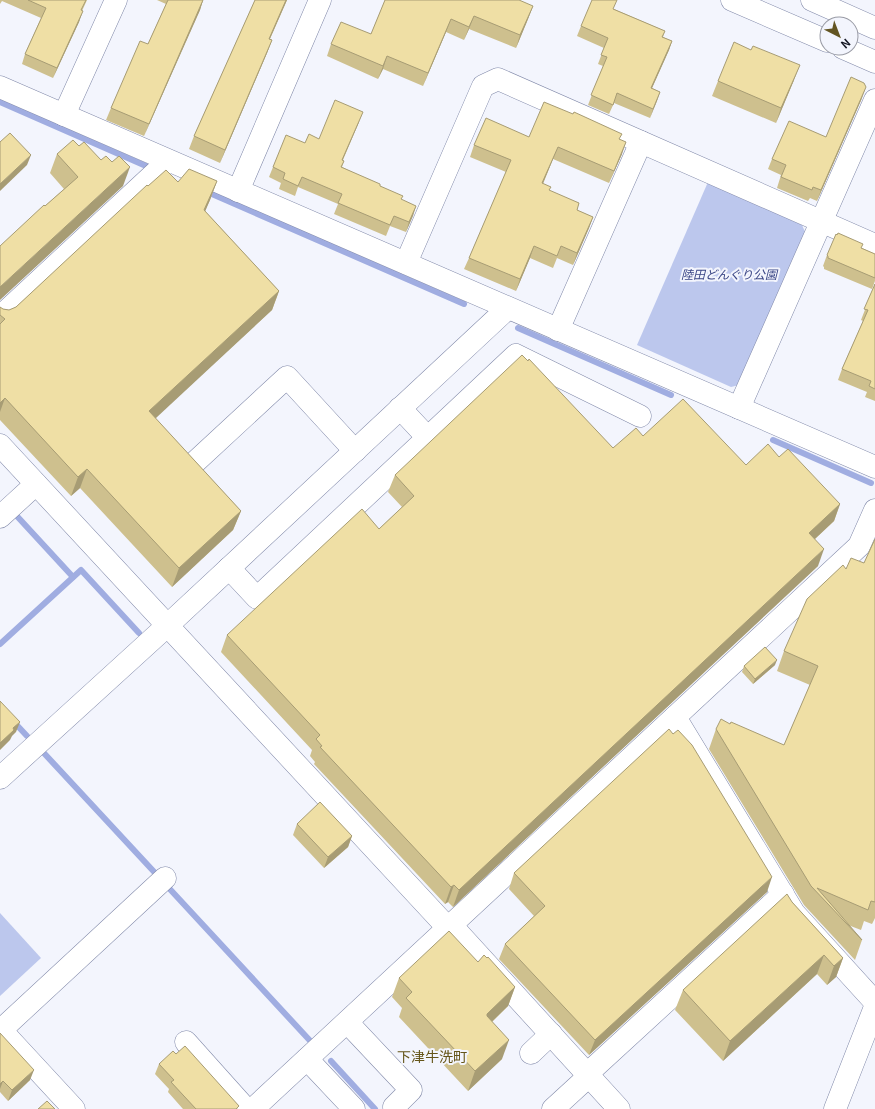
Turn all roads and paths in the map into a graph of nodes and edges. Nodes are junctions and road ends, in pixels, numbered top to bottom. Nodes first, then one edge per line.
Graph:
1 (116, 0) edge
2 (320, 0) edge
3 (732, 0) edge
4 (812, 0) edge
5 (875, 28) edge
6 (819, 38) edge
7 (859, 55) edge
8 (875, 62) edge
9 (0, 87) edge
10 (875, 100) edge
11 (64, 115) junction
12 (641, 142) junction
13 (168, 161) junction
14 (238, 191) junction
15 (822, 222) junction
16 (875, 245) edge
17 (406, 263) junction
18 (508, 308) junction
19 (0, 317) edge
20 (558, 330) junction
21 (400, 408) junction
22 (739, 408) junction
23 (640, 416) dead end
24 (428, 438) junction
25 (0, 445) edge
26 (355, 451) junction
27 (193, 464) edge
28 (875, 467) edge
29 (36, 484) junction
30 (875, 510) edge
31 (0, 517) edge
32 (229, 568) junction
33 (168, 625) junction
34 (675, 717) junction
35 (0, 778) edge
36 (165, 878) dead end
37 (783, 894) junction
38 (450, 927) junction
39 (875, 1002) edge
40 (875, 1007) edge
41 (347, 1022) junction
42 (0, 1030) edge
43 (551, 1034) junction
44 (186, 1042) dead end
45 (531, 1053) dead end
46 (307, 1059) junction
47 (588, 1075) junction
48 (74, 1109) edge
49 (246, 1109) edge
50 (253, 1109) edge
51 (354, 1109) edge
52 (396, 1109) edge
53 (553, 1109) edge
54 (619, 1109) edge
55 (835, 1109) edge

1 - 11 street
2 - 14 street
3 - 6 street
4 - 5 street
7 - 8 street
9 - 11 street
10 - 15 street
11 - 13 street
12 - 15 street
12 - 17 street
12 - 20 street
13 - 14 street
13 - 19 street
14 - 17 street
15 - 16 street
15 - 22 street
17 - 18 street
18 - 20 street
18 - 21 street
20 - 22 street
21 - 24 street
21 - 26 street
22 - 28 street
23 - 24 street
24 - 32 street
25 - 29 street
26 - 27 street
26 - 32 street
29 - 31 street
29 - 33 street
30 - 34 street
32 - 33 street
33 - 35 street
33 - 38 street
34 - 37 street
34 - 38 street
36 - 42 street
37 - 39 street
37 - 47 street
38 - 41 street
38 - 43 street
40 - 55 street
41 - 46 street
41 - 52 street
42 - 48 street
43 - 45 street
43 - 47 street
44 - 49 street
46 - 50 street
46 - 51 street
47 - 53 street
47 - 54 street

